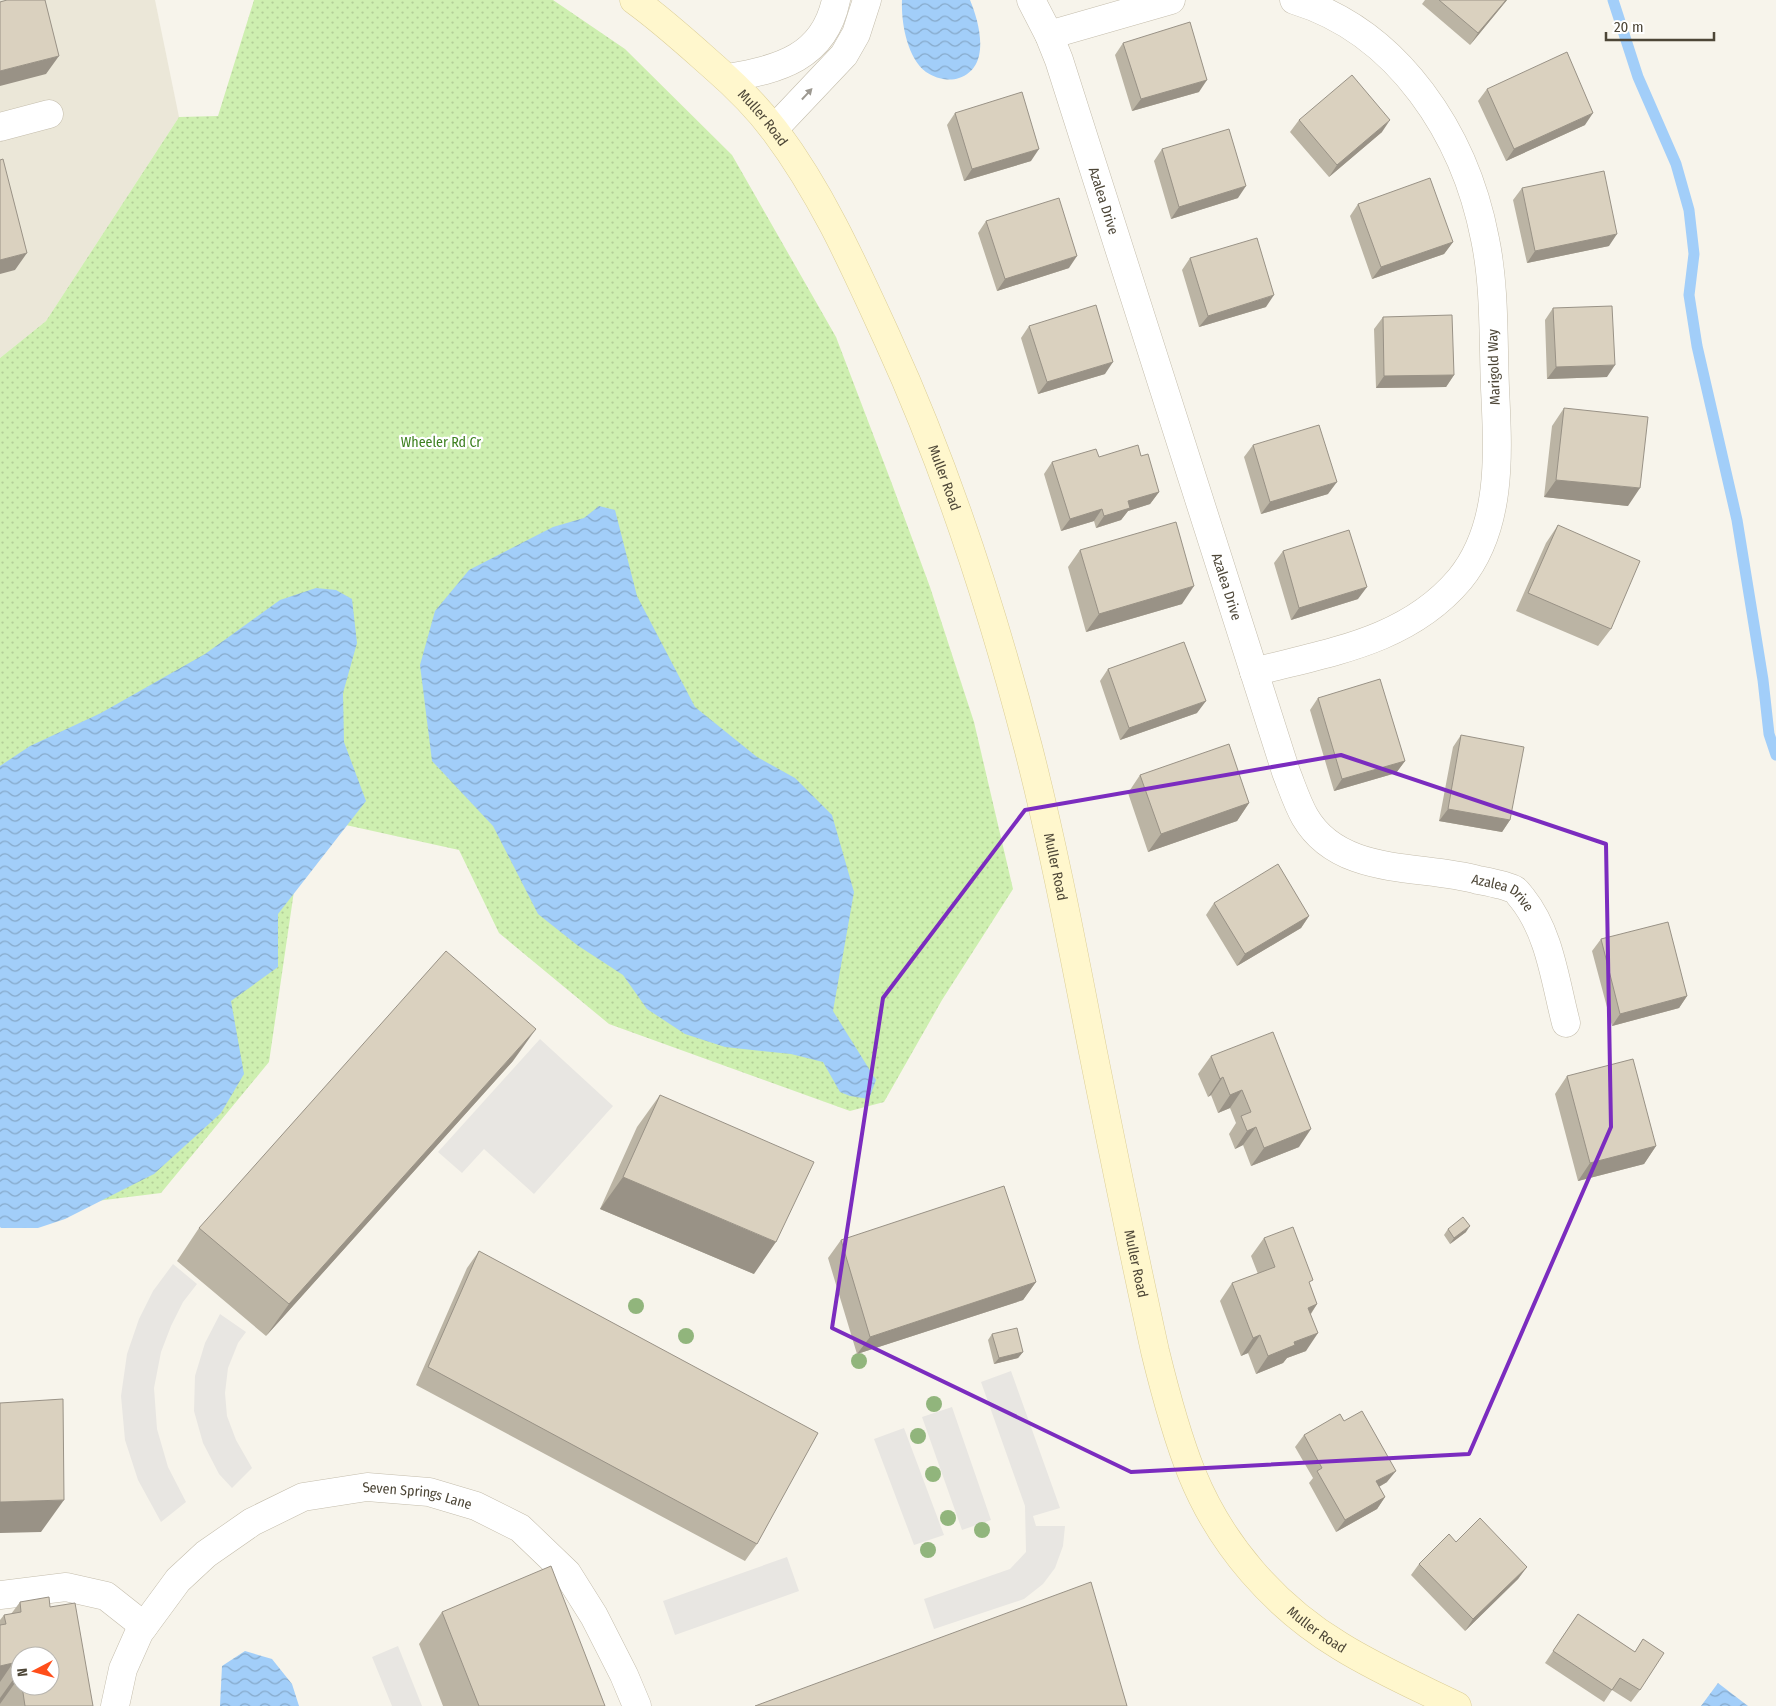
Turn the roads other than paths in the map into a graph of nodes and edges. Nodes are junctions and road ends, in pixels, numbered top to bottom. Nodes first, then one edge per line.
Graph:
1 (634, 0) edge
2 (836, 0) edge
3 (866, 0) edge
4 (1031, 0) edge
5 (1171, 0) edge
6 (1294, 0) edge
7 (1049, 35) junction
8 (728, 78) junction
9 (49, 114) dead end
10 (0, 127) edge
11 (774, 129) junction
12 (1254, 672) junction
13 (1566, 1023) dead end
14 (0, 1595) edge
15 (144, 1626) junction
16 (116, 1706) edge
17 (637, 1706) edge
18 (1457, 1706) edge

1 - 8 street, Muller Road
2 - 8 street
11 -> 3 street
4 - 7 street, Azalea Drive
5 - 7 street
6 - 12 street, Marigold Way
7 - 12 street, Azalea Drive
8 - 11 street, Muller Road
9 - 10 street
11 - 18 street, Muller Road
12 - 13 street, Azalea Drive
14 - 15 street
15 - 16 street, Seven Springs Lane
15 - 17 street, Seven Springs Lane

